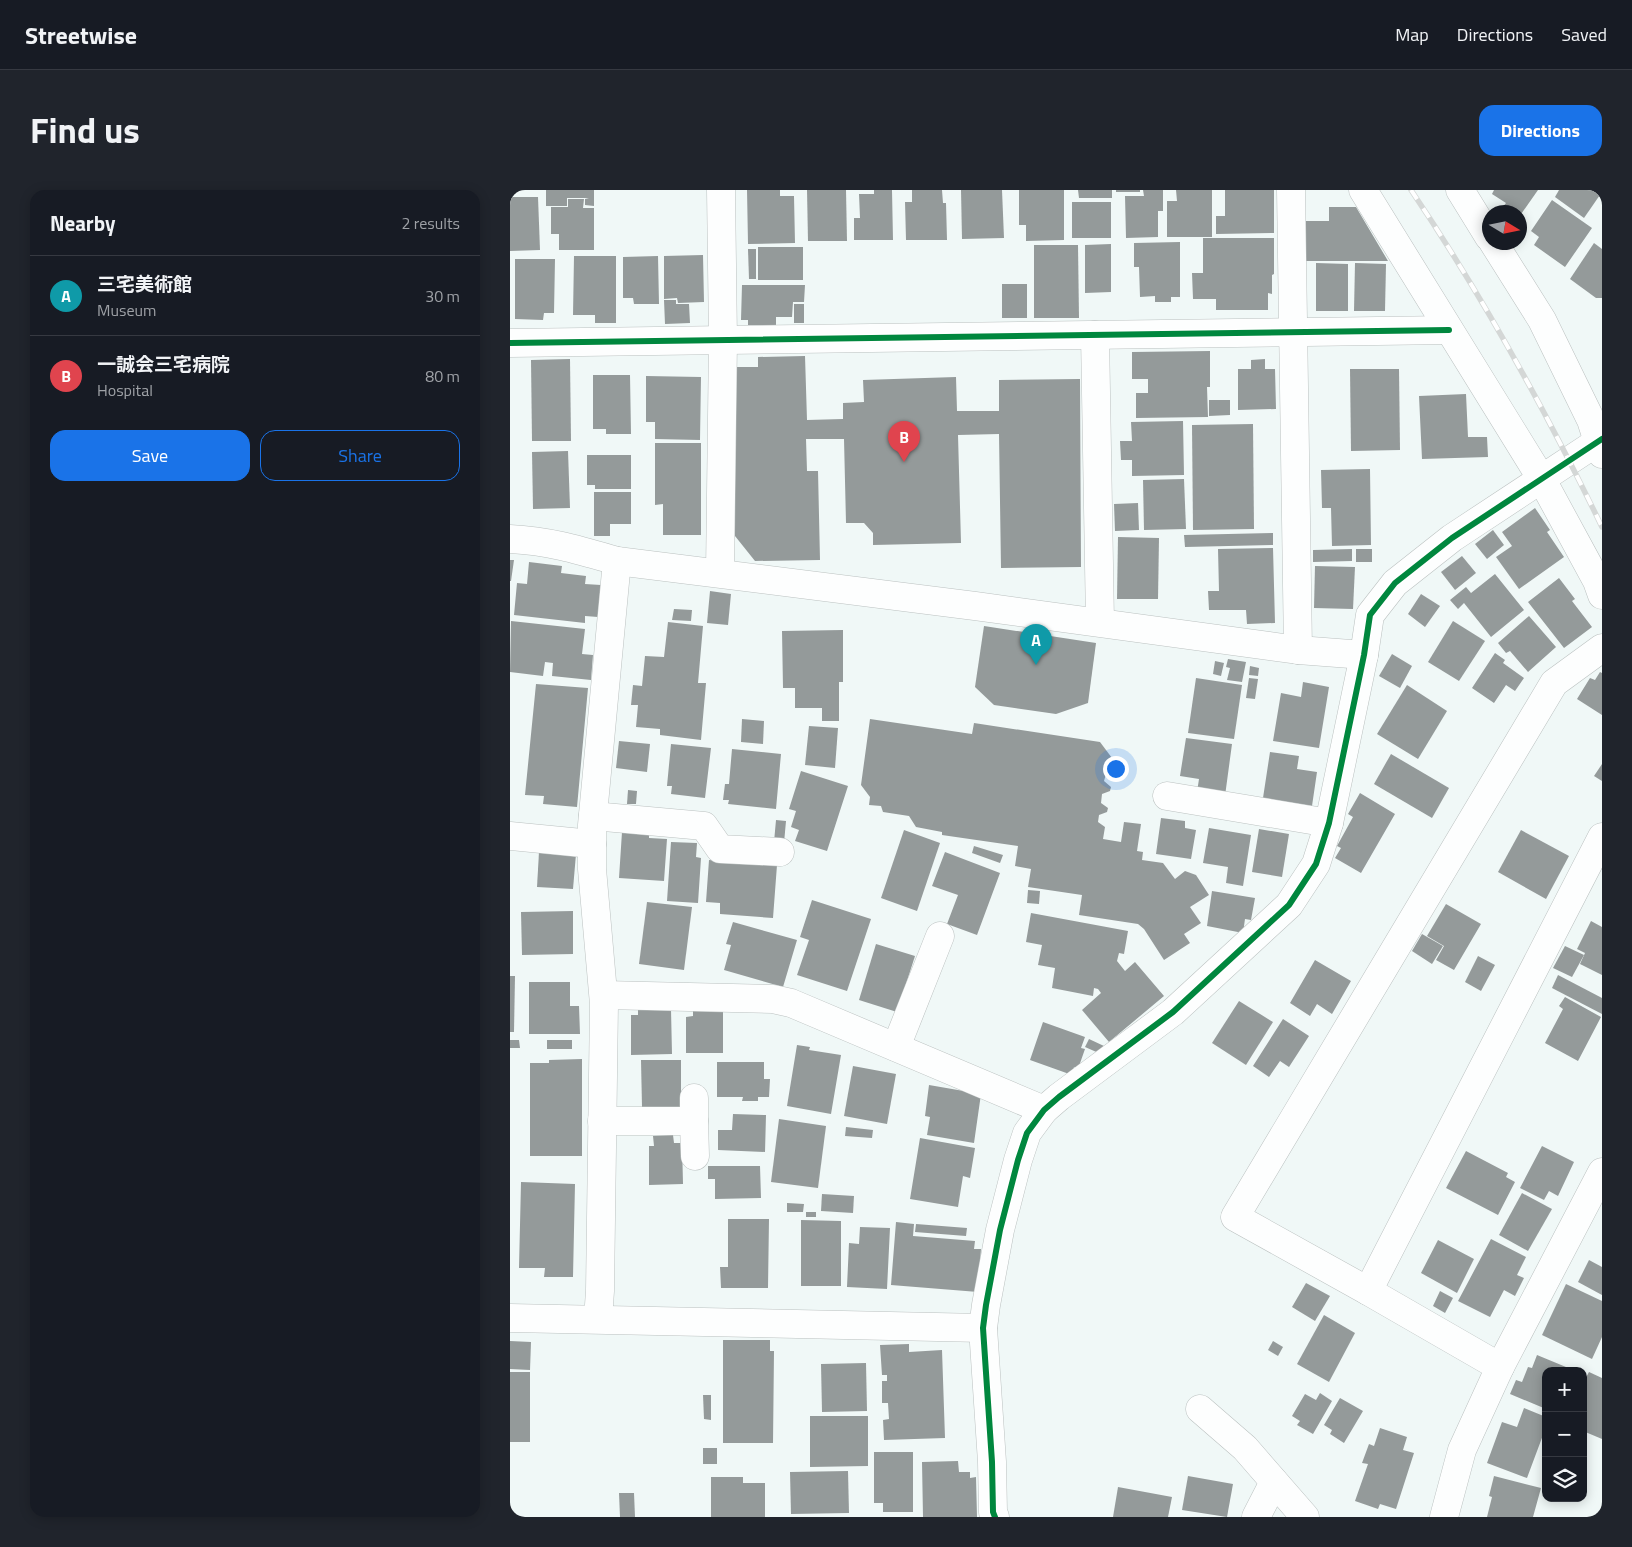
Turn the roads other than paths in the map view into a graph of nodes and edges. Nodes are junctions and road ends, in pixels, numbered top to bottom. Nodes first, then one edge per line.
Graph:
1 (721, 190) edge
2 (1291, 190) edge
3 (1363, 190) edge
4 (1460, 190) edge
5 (1482, 224) edge
6 (1498, 250) edge
7 (1449, 330) junction
8 (1293, 332) junction
9 (1094, 335) junction
10 (723, 340) junction
11 (510, 343) edge
12 (1601, 445) edge
13 (1541, 478) junction
14 (510, 539) edge
15 (617, 561) junction
16 (720, 573) junction
17 (1602, 595) edge
18 (1100, 622) junction
19 (1602, 648) edge
20 (1298, 650) junction
21 (1364, 654) junction
22 (1167, 796) dead end
23 (593, 816) junction
24 (1328, 823) junction
25 (510, 836) edge
26 (1602, 837) edge
27 (592, 844) junction
28 (780, 852) dead end
29 (940, 936) dead end
30 (604, 996) junction
31 (896, 1047) junction
32 (1044, 1110) junction
33 (602, 1121) junction
34 (696, 1156) dead end
35 (1602, 1172) edge
36 (1368, 1291) junction
37 (510, 1318) edge
38 (598, 1320) junction
39 (983, 1328) junction
40 (1500, 1367) junction
41 (1200, 1409) dead end
42 (1274, 1482) junction
43 (995, 1517) edge
44 (1256, 1517) edge
45 (1305, 1517) edge
46 (1444, 1517) edge

1 - 10 street
2 - 8 street
3 - 7 street
4 - 5 street
6 - 12 street
7 - 8 street
7 - 13 street
8 - 9 street
8 - 20 street
9 - 10 street
9 - 18 street
10 - 11 street
10 - 16 street
12 - 13 street
13 - 17 street
13 - 21 street
14 - 15 street
15 - 16 street
15 - 23 street
16 - 18 street
18 - 20 street
19 - 36 street
20 - 21 street
21 - 24 street
22 - 24 street
23 - 27 street
23 - 28 street
24 - 32 street
25 - 27 street
26 - 36 street
27 - 30 street
29 - 31 street
30 - 31 street
30 - 33 street
31 - 32 street
32 - 39 street
33 - 34 street
33 - 38 street
35 - 40 street
36 - 40 street
37 - 38 street
38 - 39 street
39 - 43 street
40 - 46 street
41 - 42 street
42 - 44 street
42 - 45 street

